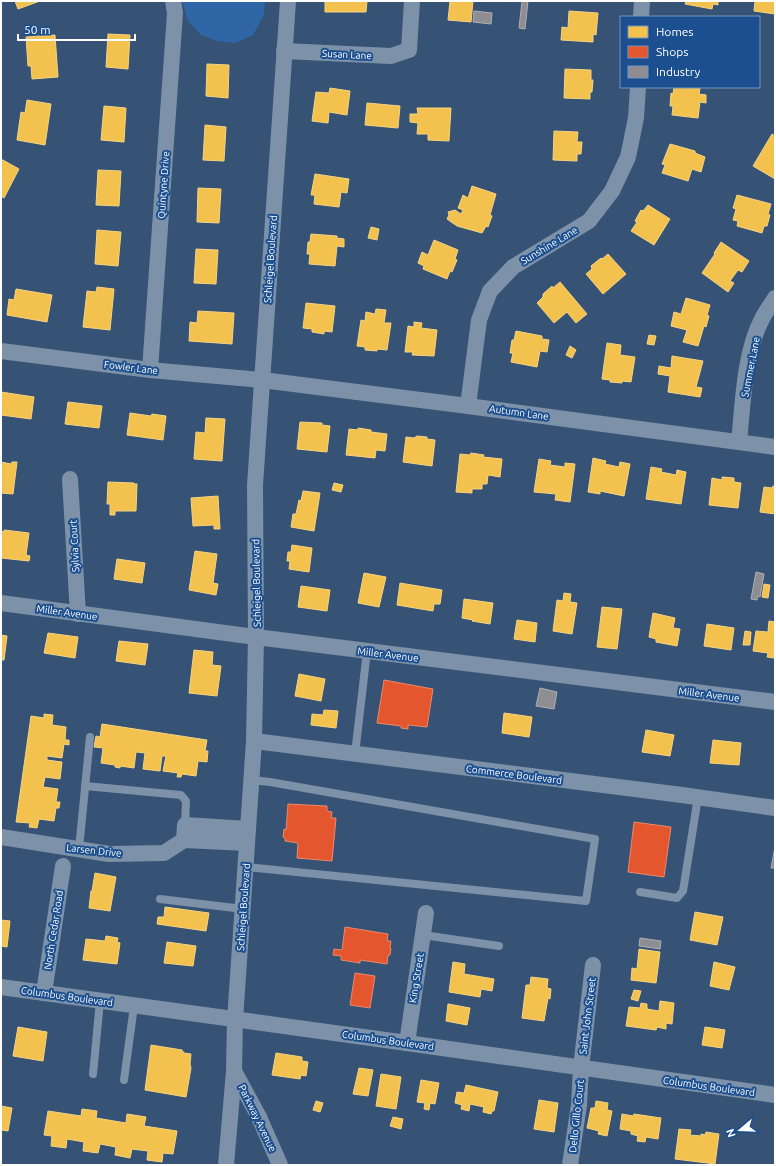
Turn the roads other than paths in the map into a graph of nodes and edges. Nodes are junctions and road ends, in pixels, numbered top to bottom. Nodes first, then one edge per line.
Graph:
1 (173, 1) edge
2 (288, 1) edge
3 (412, 1) edge
4 (642, 1) edge
5 (641, 16) edge
6 (284, 51) junction
7 (638, 88) edge
8 (775, 298) edge
9 (1, 351) edge
10 (150, 370) junction
11 (262, 380) junction
12 (468, 406) junction
13 (739, 442) junction
14 (775, 447) edge
15 (70, 479) dead end
16 (1, 603) edge
17 (78, 614) junction
18 (256, 637) junction
19 (367, 651) junction
20 (775, 702) edge
21 (90, 736) dead end
22 (254, 741) junction
23 (355, 754) junction
24 (251, 780) junction
25 (85, 786) junction
26 (698, 797) junction
27 (775, 808) edge
28 (184, 833) junction
29 (248, 836) junction
30 (1, 837) edge
31 (79, 849) junction
32 (63, 866) dead end
33 (246, 867) junction
34 (640, 892) dead end
35 (160, 899) dead end
36 (243, 909) junction
37 (426, 913) dead end
38 (423, 936) junction
39 (498, 946) dead end
40 (593, 965) dead end
41 (1, 987) edge
42 (44, 993) junction
43 (100, 1001) junction
44 (134, 1006) junction
45 (235, 1020) junction
46 (406, 1043) junction
47 (581, 1068) junction
48 (234, 1071) junction
49 (93, 1074) dead end
50 (124, 1080) dead end
51 (775, 1095) edge
52 (226, 1165) edge
53 (280, 1165) edge
54 (570, 1165) edge

1 - 10 street, Quintyne Drive
2 - 6 street, Schleigel Boulevard
3 - 6 street, Susan Lane
4 - 5 street
6 - 11 street, Schleigel Boulevard
7 - 12 street, Sunshine Lane
8 - 13 street, Summer Lane
9 - 10 street, Fowler Lane
10 - 11 street, Fowler Lane
11 - 12 street, Autumn Lane
11 - 18 street, Schleigel Boulevard
12 - 13 street, Autumn Lane
13 - 14 street, Autumn Lane
15 - 17 street, Sylvia Court
16 - 17 street, Miller Avenue
17 - 18 street, Miller Avenue
18 - 19 street, Miller Avenue
18 - 22 street, Schleigel Boulevard
19 - 20 street, Miller Avenue
19 - 23 lane
21 - 25 lane
22 - 23 street, Commerce Boulevard
22 - 24 street, Schleigel Boulevard
23 - 26 street, Commerce Boulevard
24 - 29 street, Schleigel Boulevard
24 - 33 lane
25 - 28 lane
25 - 31 lane
26 - 27 street, Commerce Boulevard
26 - 34 lane
28 - 29 street
28 - 31 street, Larsen Drive
29 - 33 street, Schleigel Boulevard
30 - 31 street, Larsen Drive
32 - 42 street, North Cedar Road
33 - 36 street, Schleigel Boulevard
35 - 36 lane
36 - 45 street, Schleigel Boulevard
37 - 38 street, King Street
38 - 39 lane
38 - 46 street, King Street
40 - 47 street, Saint John Street
41 - 42 street, Columbus Boulevard
42 - 43 street, Columbus Boulevard
43 - 44 street, Columbus Boulevard
43 - 49 lane
44 - 45 street, Columbus Boulevard
44 - 50 lane
45 - 46 street, Columbus Boulevard
45 - 48 street, Schleigel Boulevard
46 - 47 street, Columbus Boulevard
47 - 51 street, Columbus Boulevard
47 - 54 street, Dello Gillo Court
48 - 52 street, Schleigel Boulevard
48 - 53 street, Parkway Avenue

